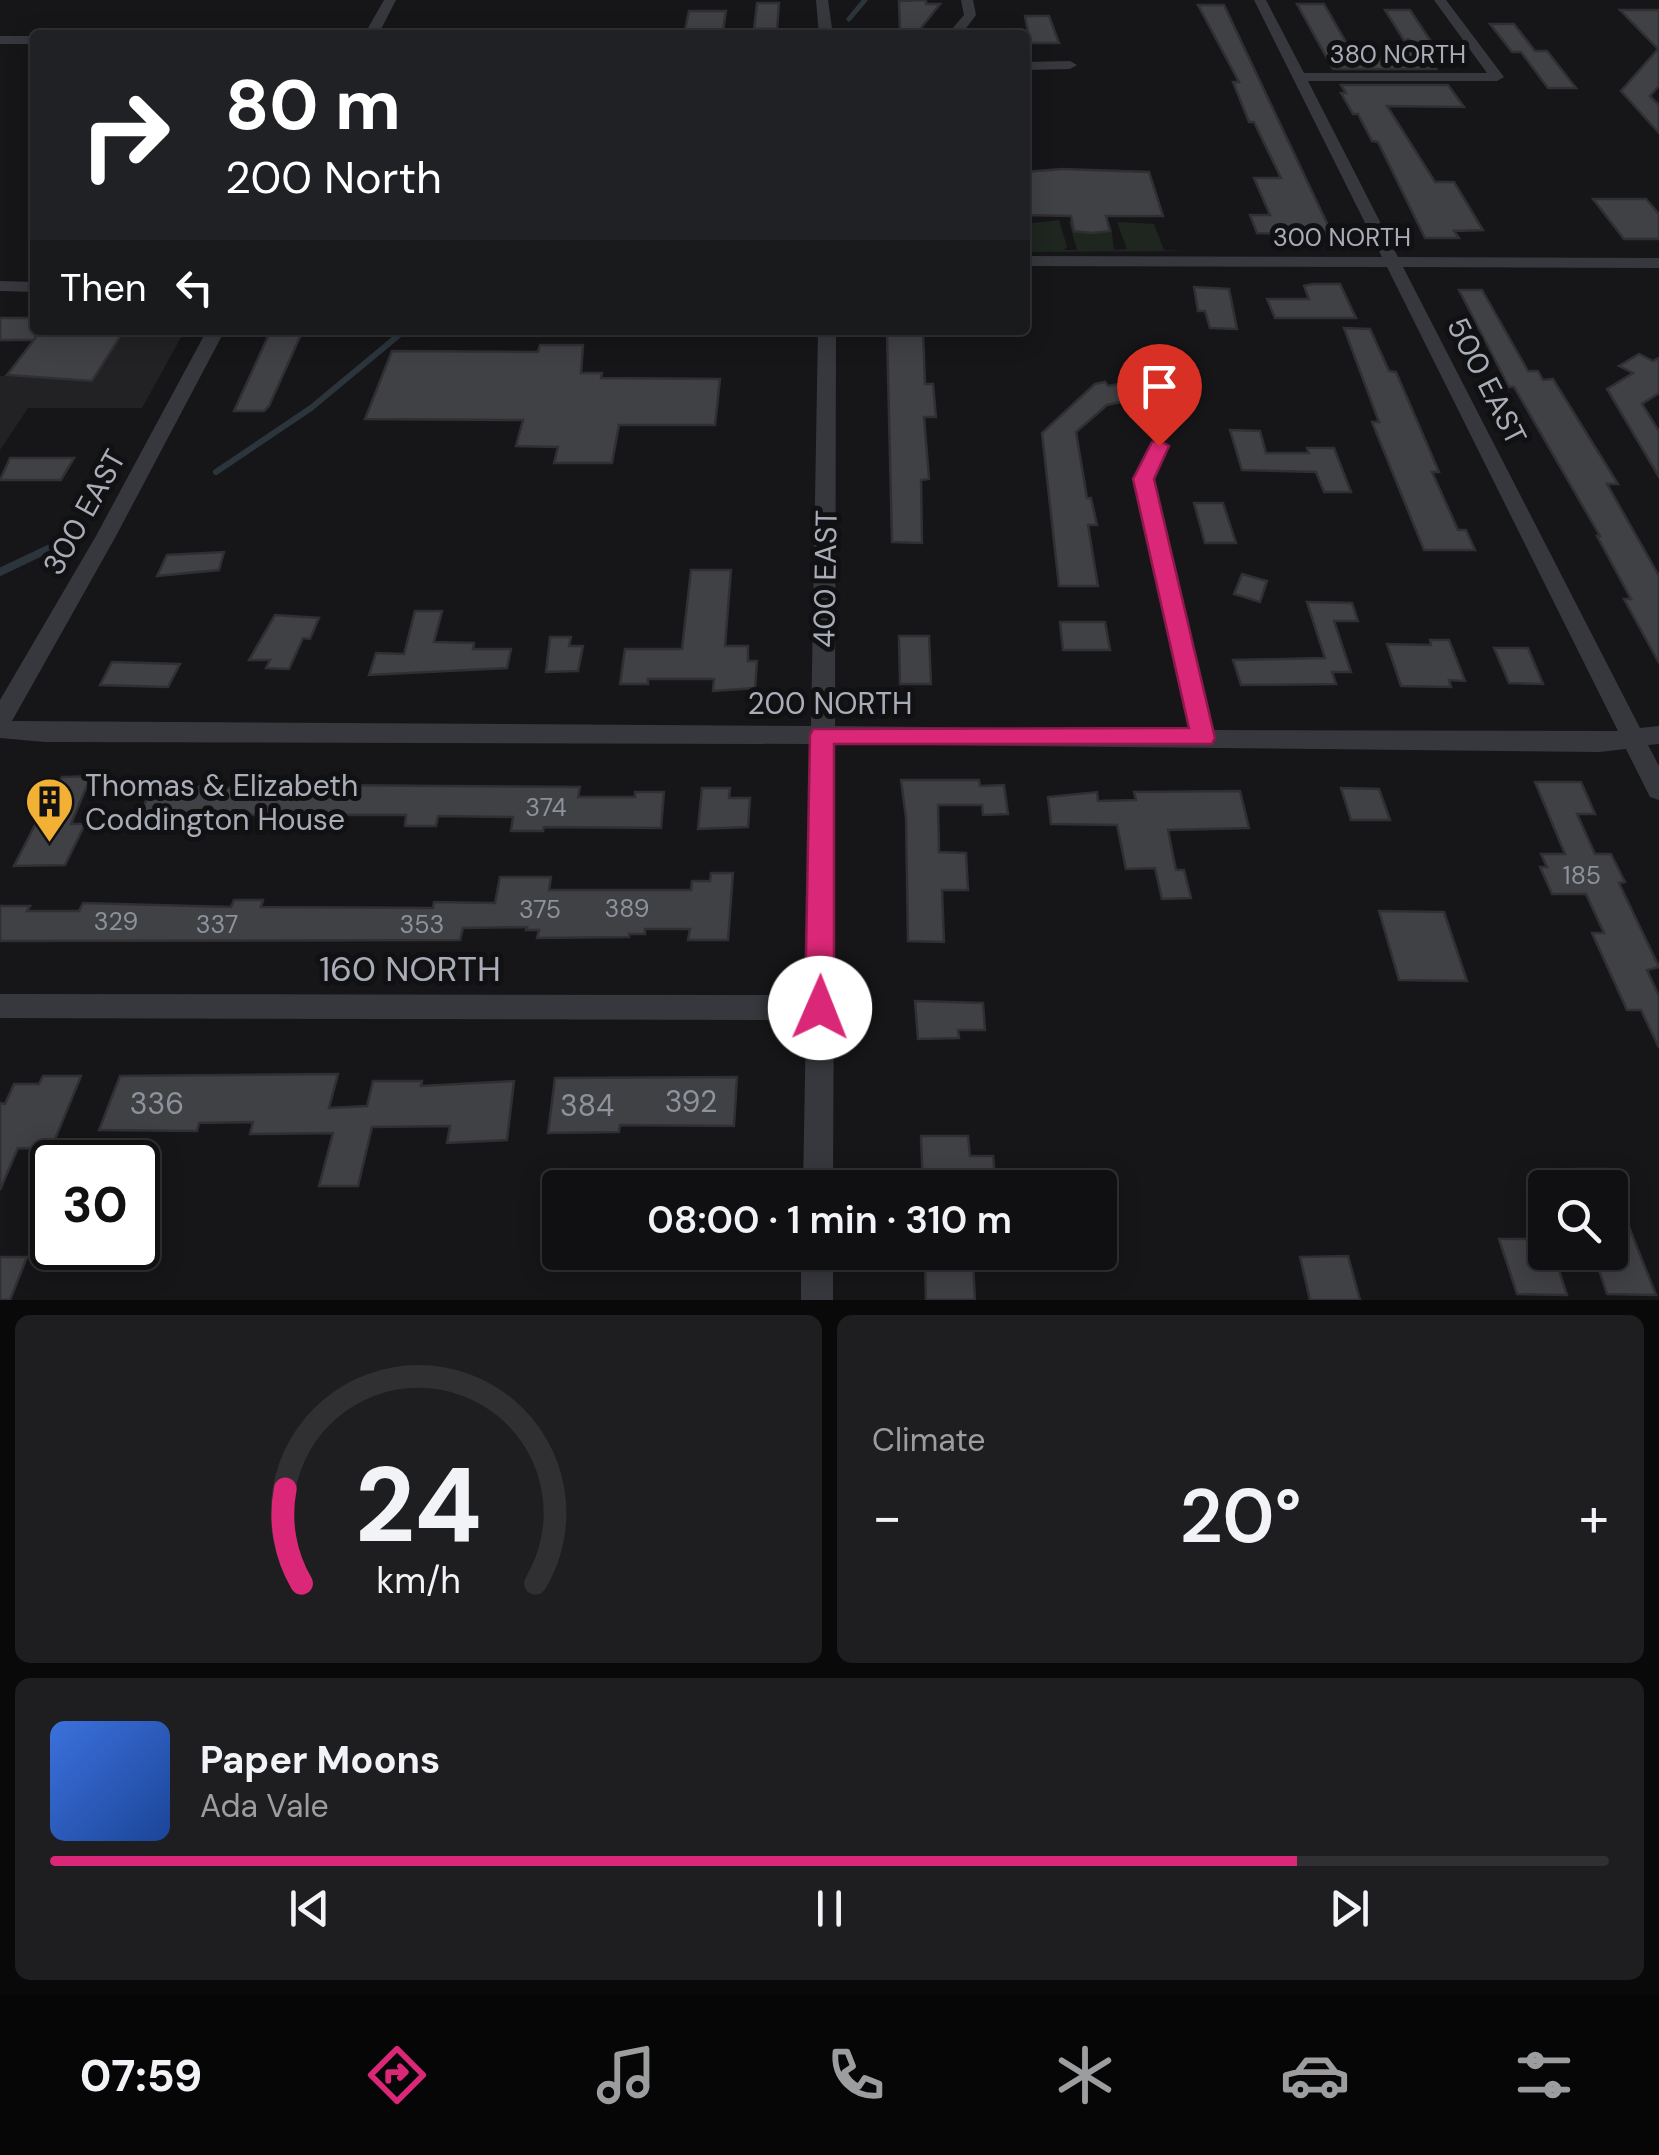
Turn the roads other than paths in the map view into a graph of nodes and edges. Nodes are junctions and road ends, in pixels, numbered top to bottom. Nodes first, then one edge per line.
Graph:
1 (390, 0) edge
2 (822, 0) edge
3 (967, 0) edge
4 (1260, 0) edge
5 (1440, 0) edge
6 (374, 30) edge
7 (825, 30) edge
8 (958, 30) edge
9 (0, 40) edge
10 (30, 40) edge
11 (1070, 65) dead end
12 (1030, 66) edge
13 (1299, 77) junction
14 (1030, 261) edge
15 (1392, 262) junction
16 (1659, 263) edge
17 (0, 286) edge
18 (30, 286) edge
19 (213, 335) edge
20 (828, 335) edge
21 (1159, 446) dead end
22 (0, 721) edge
23 (0, 730) edge
24 (822, 735) junction
25 (1659, 735) edge
26 (1203, 738) junction
27 (1634, 739) junction
28 (1659, 790) edge
29 (0, 1006) edge
30 (820, 1008) junction
31 (818, 1170) edge
32 (817, 1270) edge
33 (816, 1300) edge

1 - 6 street
2 - 7 street
3 - 8 street
4 - 13 street, 500 EAST
5 - 13 street, 380 NORTH
9 - 10 street
11 - 12 street
13 - 15 street, 500 EAST
14 - 15 street, 300 NORTH
15 - 16 street, 300 NORTH
15 - 27 street, 500 EAST
17 - 18 street
19 - 22 street, 300 EAST
20 - 24 street, 400 EAST
21 - 26 street
23 - 24 street, 200 NORTH
24 - 26 street, 200 NORTH
24 - 30 street, 400 EAST
25 - 27 street, 200 NORTH
26 - 27 street, 200 NORTH
27 - 28 street, 500 EAST
29 - 30 street, 160 NORTH
30 - 31 street, 400 EAST
32 - 33 street

